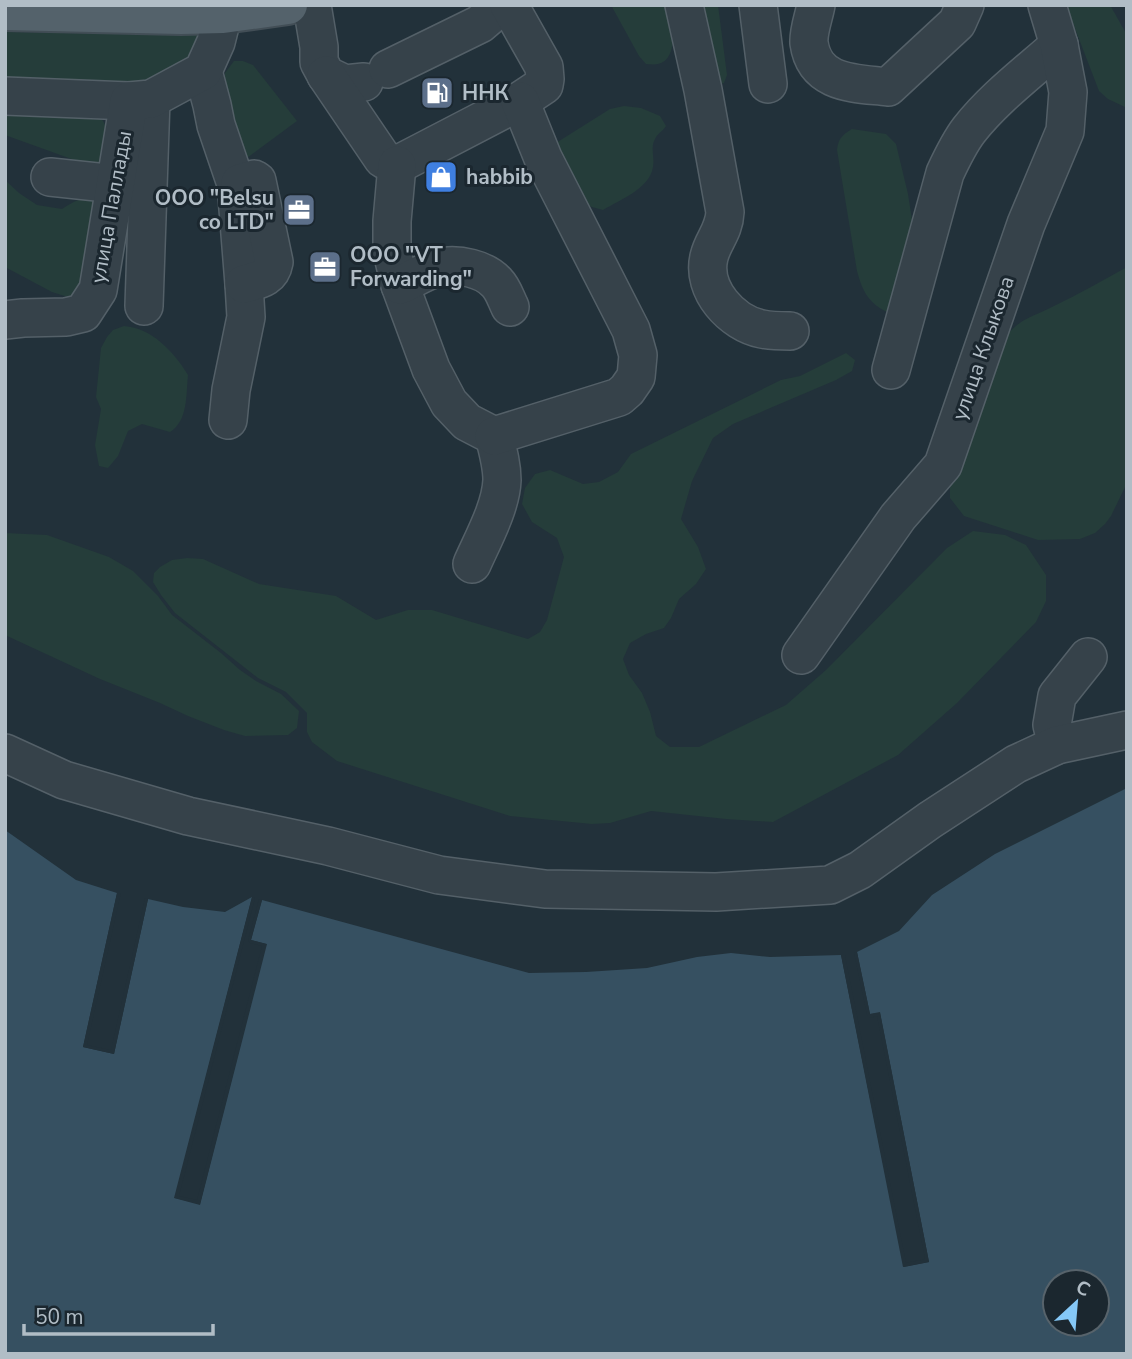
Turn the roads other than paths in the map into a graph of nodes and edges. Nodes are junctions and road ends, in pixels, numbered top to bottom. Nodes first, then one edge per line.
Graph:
1 (288, 5) edge
2 (312, 5) edge
3 (498, 5) edge
4 (509, 5) edge
5 (684, 5) edge
6 (758, 5) edge
7 (816, 5) edge
8 (965, 5) edge
9 (1047, 5) edge
10 (5, 11) edge
11 (223, 13) junction
12 (1059, 45) junction
13 (203, 71) junction
14 (326, 75) junction
15 (768, 84) dead end
16 (5, 96) edge
17 (140, 100) junction
18 (520, 102) junction
19 (397, 165) junction
20 (50, 177) dead end
21 (116, 184) junction
22 (400, 285) junction
23 (144, 306) dead end
24 (510, 307) dead end
25 (5, 320) edge
26 (790, 331) dead end
27 (891, 370) dead end
28 (228, 421) dead end
29 (494, 436) junction
30 (472, 564) dead end
31 (801, 655) dead end
32 (1088, 657) dead end
33 (1127, 730) edge
34 (1057, 745) junction
35 (5, 753) edge

1 - 11 main road
2 - 14 lane
3 - 14 lane
4 - 18 lane
5 - 26 lane
6 - 15 lane
7 - 8 lane
9 - 12 lane, улица Клыкова
10 - 11 main road
11 - 13 lane
12 - 27 lane
12 - 31 lane, улица Клыкова
13 - 17 lane
13 - 28 lane
14 - 19 lane
16 - 17 lane
17 - 21 lane, улица Паллады
17 - 23 lane
18 - 19 lane
18 - 29 lane
19 - 22 lane
20 - 21 lane
21 - 25 lane, улица Паллады
22 - 24 lane
22 - 29 lane
29 - 30 lane
32 - 34 lane
33 - 34 lane
34 - 35 lane

